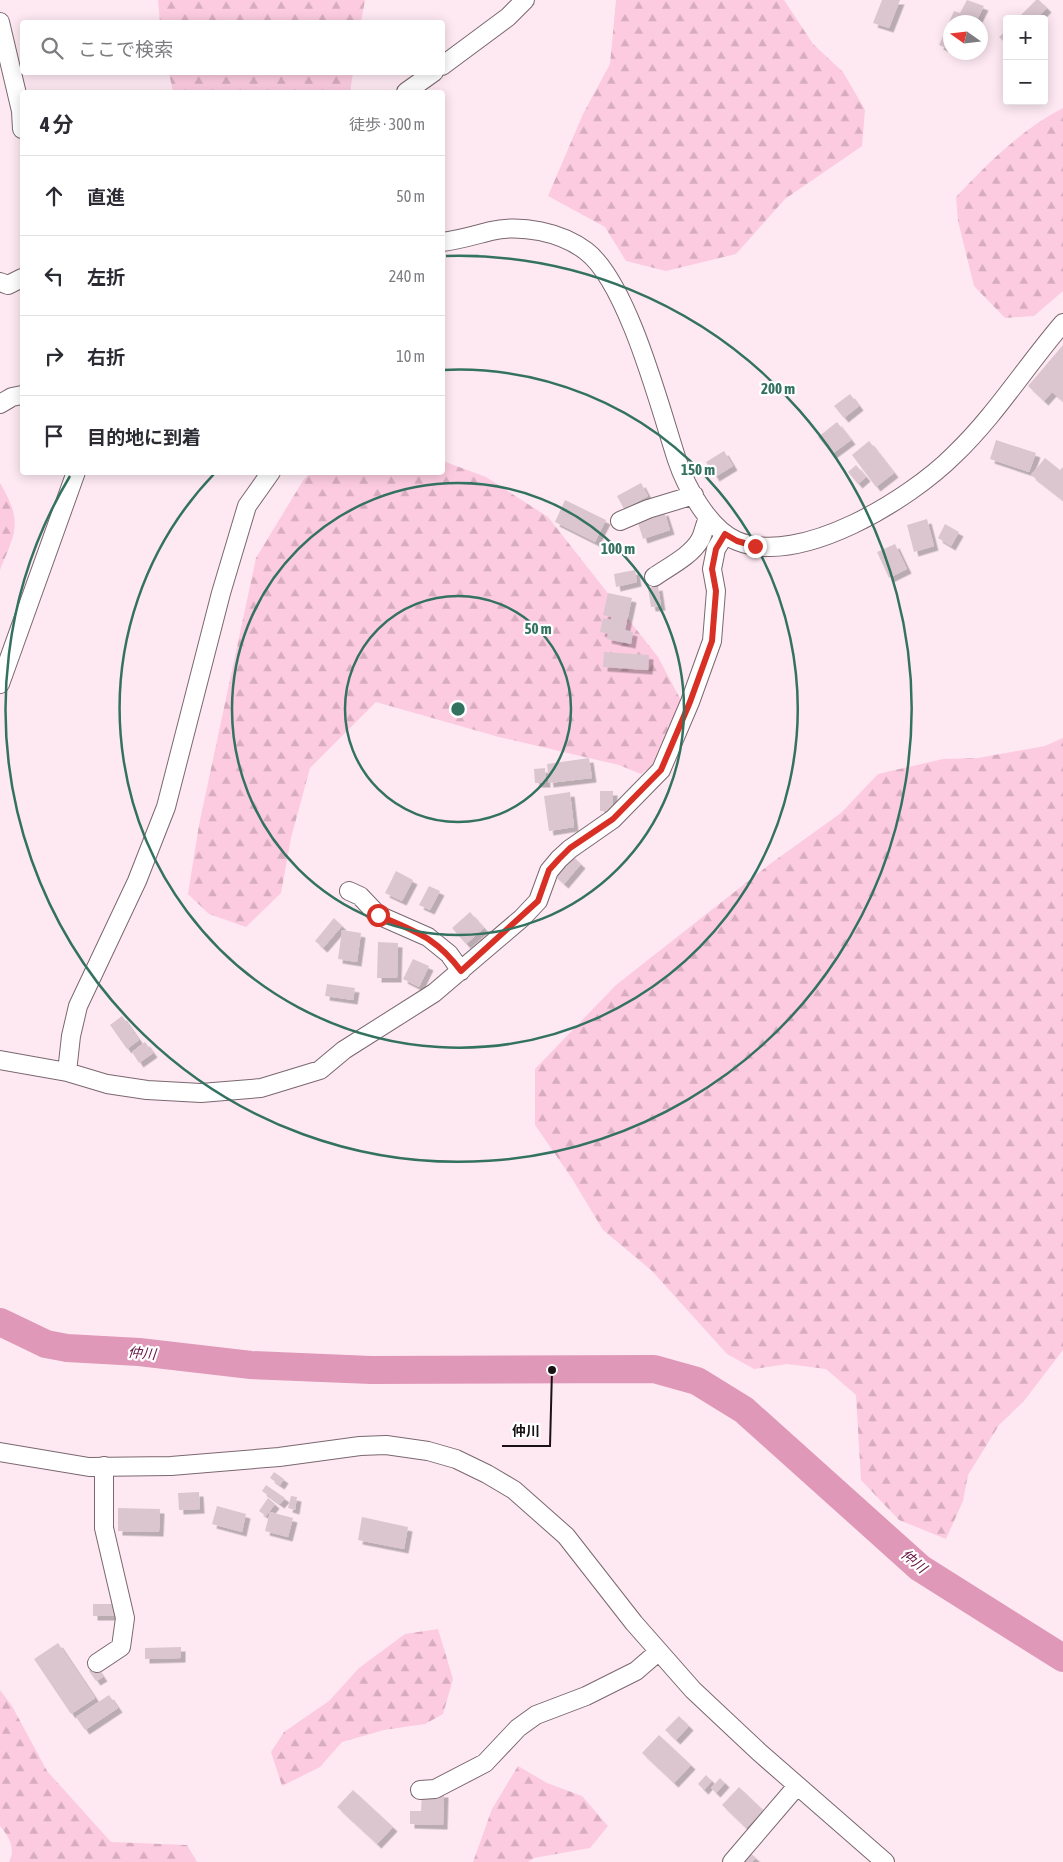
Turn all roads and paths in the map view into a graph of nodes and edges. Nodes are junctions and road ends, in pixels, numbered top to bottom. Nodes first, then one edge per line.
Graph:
1 (525, 0) edge
2 (0, 22) edge
3 (445, 64) edge
4 (430, 75) edge
5 (409, 90) edge
6 (20, 107) edge
7 (445, 241) edge
8 (20, 279) edge
9 (0, 282) edge
10 (1063, 323) edge
11 (20, 396) edge
12 (0, 404) edge
13 (75, 475) edge
14 (269, 475) edge
15 (694, 495) junction
16 (708, 518) junction
17 (620, 521) dead end
18 (725, 534) junction
19 (654, 577) dead end
20 (0, 684) edge
21 (349, 891) dead end
22 (461, 971) junction
23 (0, 1060) edge
24 (67, 1072) junction
25 (0, 1452) edge
26 (104, 1466) junction
27 (658, 1652) junction
28 (97, 1662) dead end
29 (798, 1786) junction
30 (420, 1790) dead end
31 (732, 1862) edge
32 (885, 1862) edge

1 - 3 street
2 - 6 street
4 - 5 street
7 - 15 street
8 - 9 street
10 - 18 street
11 - 12 street
13 - 20 street
14 - 24 street
15 - 16 street
15 - 17 street
16 - 18 street
16 - 19 street
18 - 22 street
21 - 22 street
22 - 24 street
23 - 24 street
25 - 26 street
26 - 27 street
26 - 28 street
27 - 29 street
27 - 30 street
29 - 31 street
29 - 32 street

